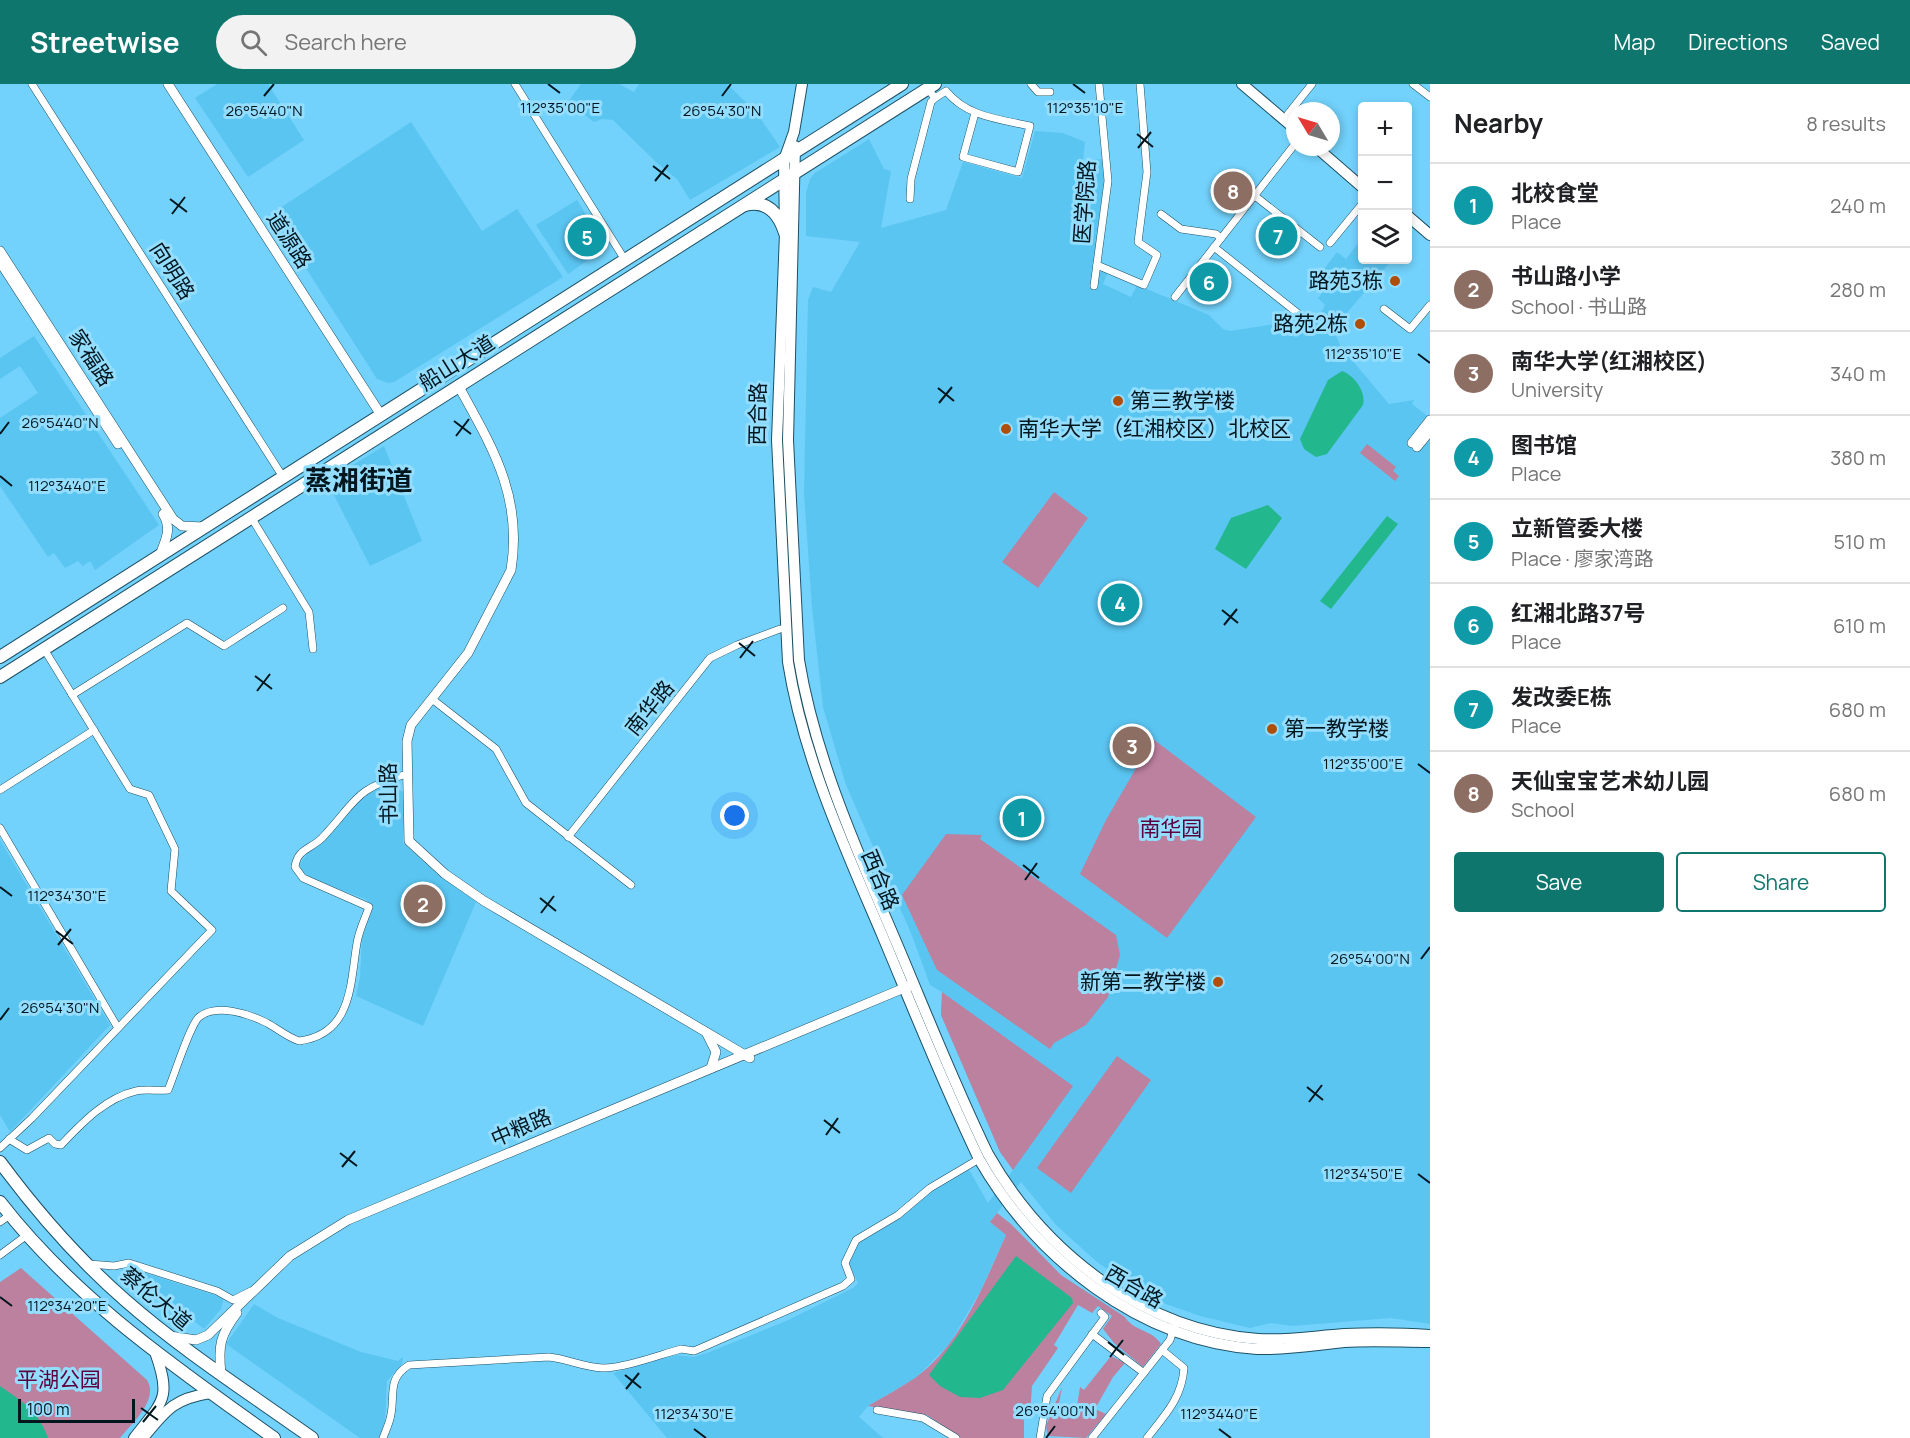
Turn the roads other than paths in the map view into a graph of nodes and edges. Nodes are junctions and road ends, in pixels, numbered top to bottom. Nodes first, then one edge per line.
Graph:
1 (32, 84) edge
2 (168, 84) edge
3 (175, 84) edge
4 (515, 84) edge
5 (802, 84) edge
6 (807, 84) edge
7 (902, 84) edge
8 (1031, 84) edge
9 (1099, 84) edge
10 (1140, 84) edge
11 (1242, 84) edge
12 (1253, 84) edge
13 (1312, 84) edge
14 (1413, 84) edge
15 (933, 90) edge
16 (1050, 92) dead end
17 (1430, 97) edge
18 (1301, 102) edge
19 (1286, 112) edge
20 (975, 113) junction
21 (1286, 121) edge
22 (828, 151) junction
23 (1286, 156) edge
24 (1326, 156) edge
25 (1338, 156) edge
26 (788, 157) junction
27 (794, 172) junction
28 (1358, 174) edge
29 (783, 180) junction
30 (1358, 184) edge
31 (1255, 196) junction
32 (910, 200) dead end
33 (741, 206) junction
34 (1358, 209) edge
35 (1161, 214) dead end
36 (1412, 220) edge
37 (790, 229) junction
38 (1412, 229) edge
39 (1430, 235) edge
40 (1221, 238) junction
41 (1330, 243) dead end
42 (1430, 244) edge
43 (1214, 247) junction
44 (1320, 247) dead end
45 (0, 250) edge
46 (625, 260) junction
47 (0, 262) edge
48 (1097, 265) junction
49 (1094, 286) dead end
50 (1175, 297) dead end
51 (1430, 305) edge
52 (1384, 309) dead end
53 (1299, 315) dead end
54 (458, 385) junction
55 (383, 413) junction
56 (1430, 420) edge
57 (1430, 431) edge
58 (283, 477) junction
59 (251, 517) junction
60 (203, 527) junction
61 (160, 555) junction
62 (283, 608) dead end
63 (780, 629) dead end
64 (44, 649) junction
65 (313, 649) dead end
66 (0, 657) edge
67 (0, 677) edge
68 (72, 695) junction
69 (432, 699) junction
70 (94, 730) junction
71 (407, 774) junction
72 (0, 790) edge
73 (0, 828) edge
74 (568, 837) junction
75 (631, 885) dead end
76 (910, 988) junction
77 (118, 1028) junction
78 (706, 1032) junction
79 (747, 1056) junction
80 (711, 1068) junction
81 (9, 1139) junction
82 (0, 1148) edge
83 (979, 1159) junction
84 (0, 1162) edge
85 (0, 1202) edge
86 (5, 1219) edge
87 (27, 1235) junction
88 (0, 1255) edge
89 (87, 1263) junction
90 (253, 1290) junction
91 (1101, 1313) dead end
92 (1175, 1325) junction
93 (1092, 1334) junction
94 (1430, 1335) edge
95 (169, 1336) junction
96 (1430, 1342) edge
97 (1162, 1350) junction
98 (155, 1352) junction
99 (1144, 1373) junction
100 (221, 1374) junction
101 (210, 1393) junction
102 (877, 1410) dead end
103 (134, 1438) edge
104 (143, 1438) edge
105 (274, 1438) edge
106 (312, 1438) edge
107 (384, 1438) edge
108 (956, 1438) edge
109 (1040, 1438) edge
110 (1092, 1438) edge
111 (1147, 1438) edge

1 - 58 street, 向明路
2 - 55 street, 道源路
3 - 55 street, 道源路
4 - 46 street
5 - 26 main road, 西合路
6 - 26 main road, 西合路
7 - 26 highway, 船山大道
8 - 16 street
9 - 48 street, 医学院路
10 - 48 street
11 - 21 main road
12 - 19 main road
13 - 18 street
14 - 17 street
15 - 20 street
15 - 22 highway, 船山大道
15 - 32 street
20 - 20 street
22 - 27 highway, 船山大道
22 - 37 main road
23 - 31 street
24 - 30 main road
25 - 28 main road
26 - 27 main road, 西合路
26 - 29 main road, 西合路
26 - 46 highway, 船山大道
27 - 29 highway, 船山大道
27 - 37 main road, 西合路
29 - 33 highway, 船山大道
29 - 37 main road, 西合路
31 - 40 street
31 - 44 street
33 - 37 highway
33 - 54 highway, 船山大道
34 - 41 street
35 - 40 street
36 - 39 main road
37 - 76 main road, 西合路
38 - 42 main road
40 - 43 street
43 - 50 street
43 - 53 street
45 - 60 street, 家福路
46 - 55 highway, 船山大道
47 - 61 street, 家福路
48 - 49 street, 医学院路
51 - 52 street
54 - 59 highway, 船山大道
54 - 69 street, 书山路
55 - 58 highway, 船山大道
56 - 57 street
58 - 60 highway, 船山大道
59 - 64 highway, 船山大道
59 - 65 street
60 - 61 highway, 船山大道
61 - 66 highway, 船山大道
62 - 68 street
63 - 74 street, 南华路
64 - 67 highway, 船山大道
64 - 68 street
68 - 70 street
69 - 71 street, 书山路
69 - 74 street
70 - 72 street
70 - 77 street
71 - 78 street, 书山路
71 - 81 street
73 - 77 street
74 - 75 street
76 - 79 street, 中粮路
76 - 83 main road, 西合路
76 - 92 main road, 西合路
77 - 81 street
78 - 79 street, 书山路
78 - 80 street
79 - 80 street, 中粮路
79 - 100 street, 中粮路
80 - 90 street, 中粮路
81 - 82 street
83 - 92 main road, 西合路
83 - 107 street
84 - 89 highway, 蔡伦大道
85 - 86 highway, 蔡伦大道
86 - 87 highway, 蔡伦大道
87 - 88 street
87 - 98 highway, 蔡伦大道
89 - 90 street
89 - 95 highway, 蔡伦大道
90 - 95 street, 中粮路
91 - 93 street
92 - 94 main road, 西合路
92 - 96 main road, 西合路
92 - 97 street
93 - 99 street
93 - 109 street
95 - 100 highway, 蔡伦大道
97 - 99 street
97 - 111 street
98 - 101 highway, 蔡伦大道
98 - 103 main road
99 - 110 street
100 - 106 highway, 蔡伦大道
101 - 104 main road
101 - 105 highway, 蔡伦大道
102 - 108 street

